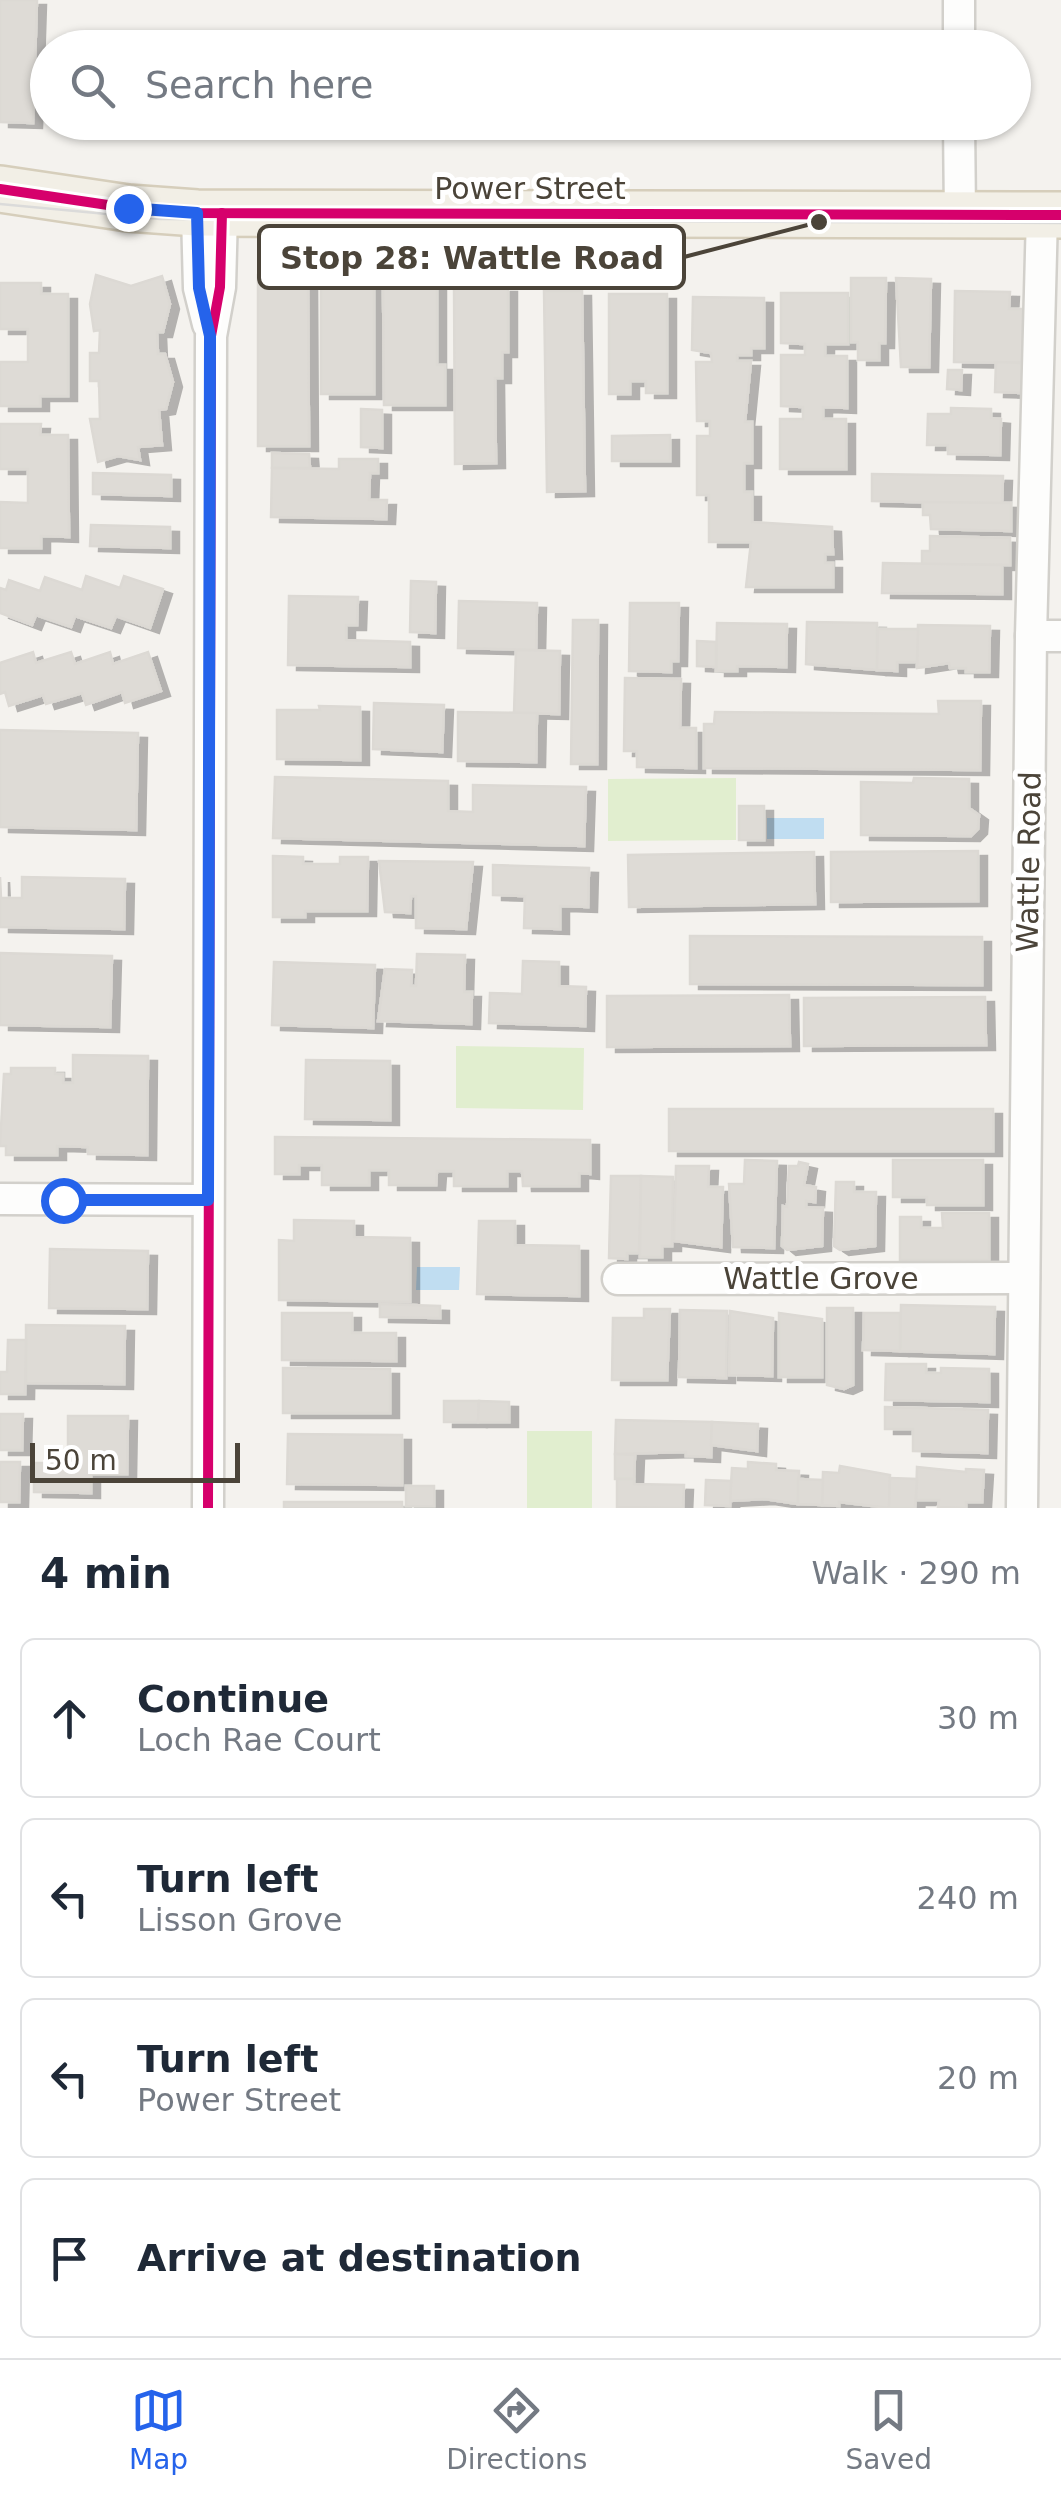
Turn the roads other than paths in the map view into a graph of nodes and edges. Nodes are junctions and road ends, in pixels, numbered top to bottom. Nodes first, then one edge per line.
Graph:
1 (959, 0) edge
2 (959, 30) edge
3 (960, 140) edge
4 (0, 189) edge
5 (197, 213) junction
6 (960, 215) junction
7 (0, 216) edge
8 (1052, 216) edge
9 (1046, 636) edge
10 (0, 1199) edge
11 (208, 1200) junction
12 (1024, 1278) junction
13 (618, 1279) dead end
14 (208, 1508) edge
15 (1022, 1508) edge

1 - 2 street
3 - 6 street
4 - 5 main road, Power Street
5 - 6 main road, Power Street
5 - 7 main road, Power Street
5 - 11 street
6 - 8 main road, Power Street
8 - 9 street, Wattle Road
9 - 12 street, Wattle Road
10 - 11 street
11 - 14 street
12 - 13 street, Wattle Grove
12 - 15 street, Wattle Road

